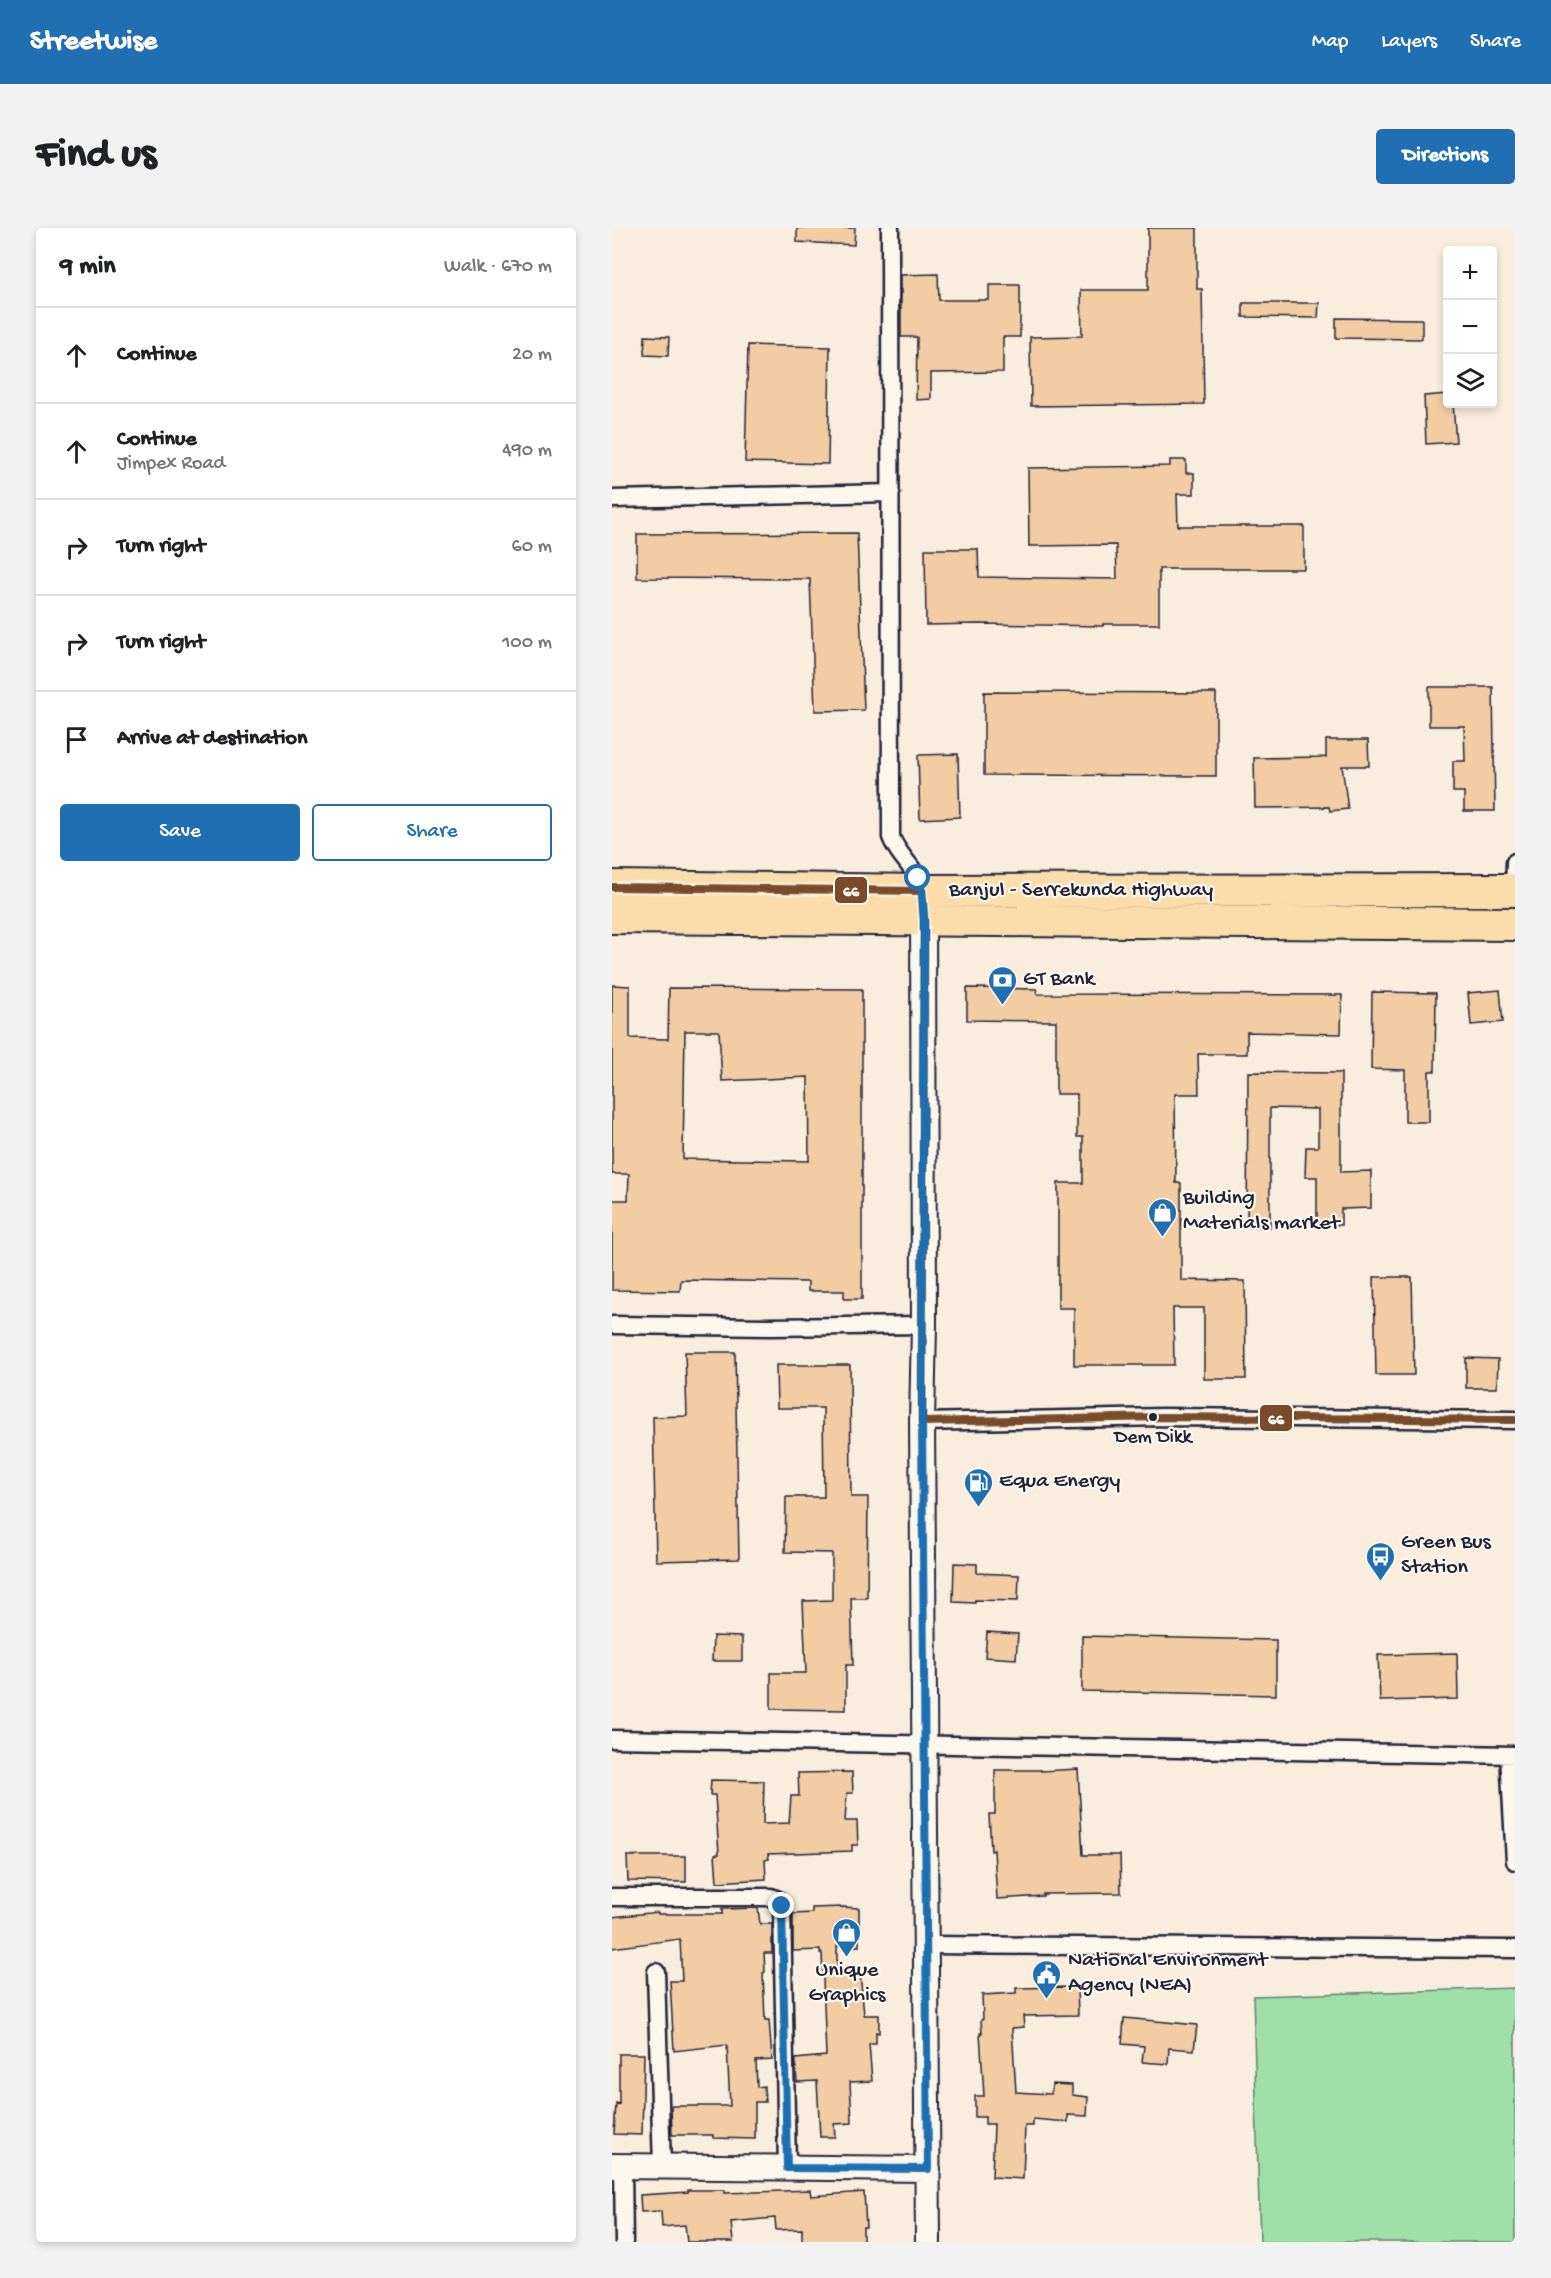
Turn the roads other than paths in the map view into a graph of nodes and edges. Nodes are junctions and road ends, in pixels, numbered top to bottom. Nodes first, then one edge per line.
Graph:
1 (890, 228) edge
2 (891, 493) junction
3 (612, 499) edge
4 (1515, 881) edge
5 (612, 887) edge
6 (923, 906) junction
7 (612, 917) edge
8 (1515, 924) edge
9 (612, 1325) edge
10 (924, 1325) junction
11 (1515, 1420) edge
12 (922, 1422) junction
13 (612, 1739) edge
14 (925, 1744) junction
15 (1512, 1755) edge
16 (1515, 1861) edge
17 (612, 1896) edge
18 (925, 1945) junction
19 (1515, 1948) edge
20 (656, 1972) dead end
21 (618, 2167) edge
22 (663, 2167) junction
23 (787, 2168) junction
24 (928, 2169) junction
25 (624, 2242) edge
26 (928, 2242) edge

1 - 2 street
2 - 3 street
2 - 6 street
4 - 6 highway, Banjul - Serrekunda Highway
5 - 6 highway, Banjul - Serrekunda Highway
6 - 7 highway, Banjul - Serrekunda Highway
6 - 8 highway, Banjul - Serrekunda Highway
6 - 10 street
9 - 10 street
10 - 12 street
11 - 12 street
12 - 14 street
13 - 14 street
14 - 15 street
14 - 18 street
15 - 16 street
17 - 23 street
18 - 19 street
18 - 24 street
20 - 22 street
21 - 22 street
21 - 25 street
22 - 23 street
23 - 24 street
24 - 26 street

